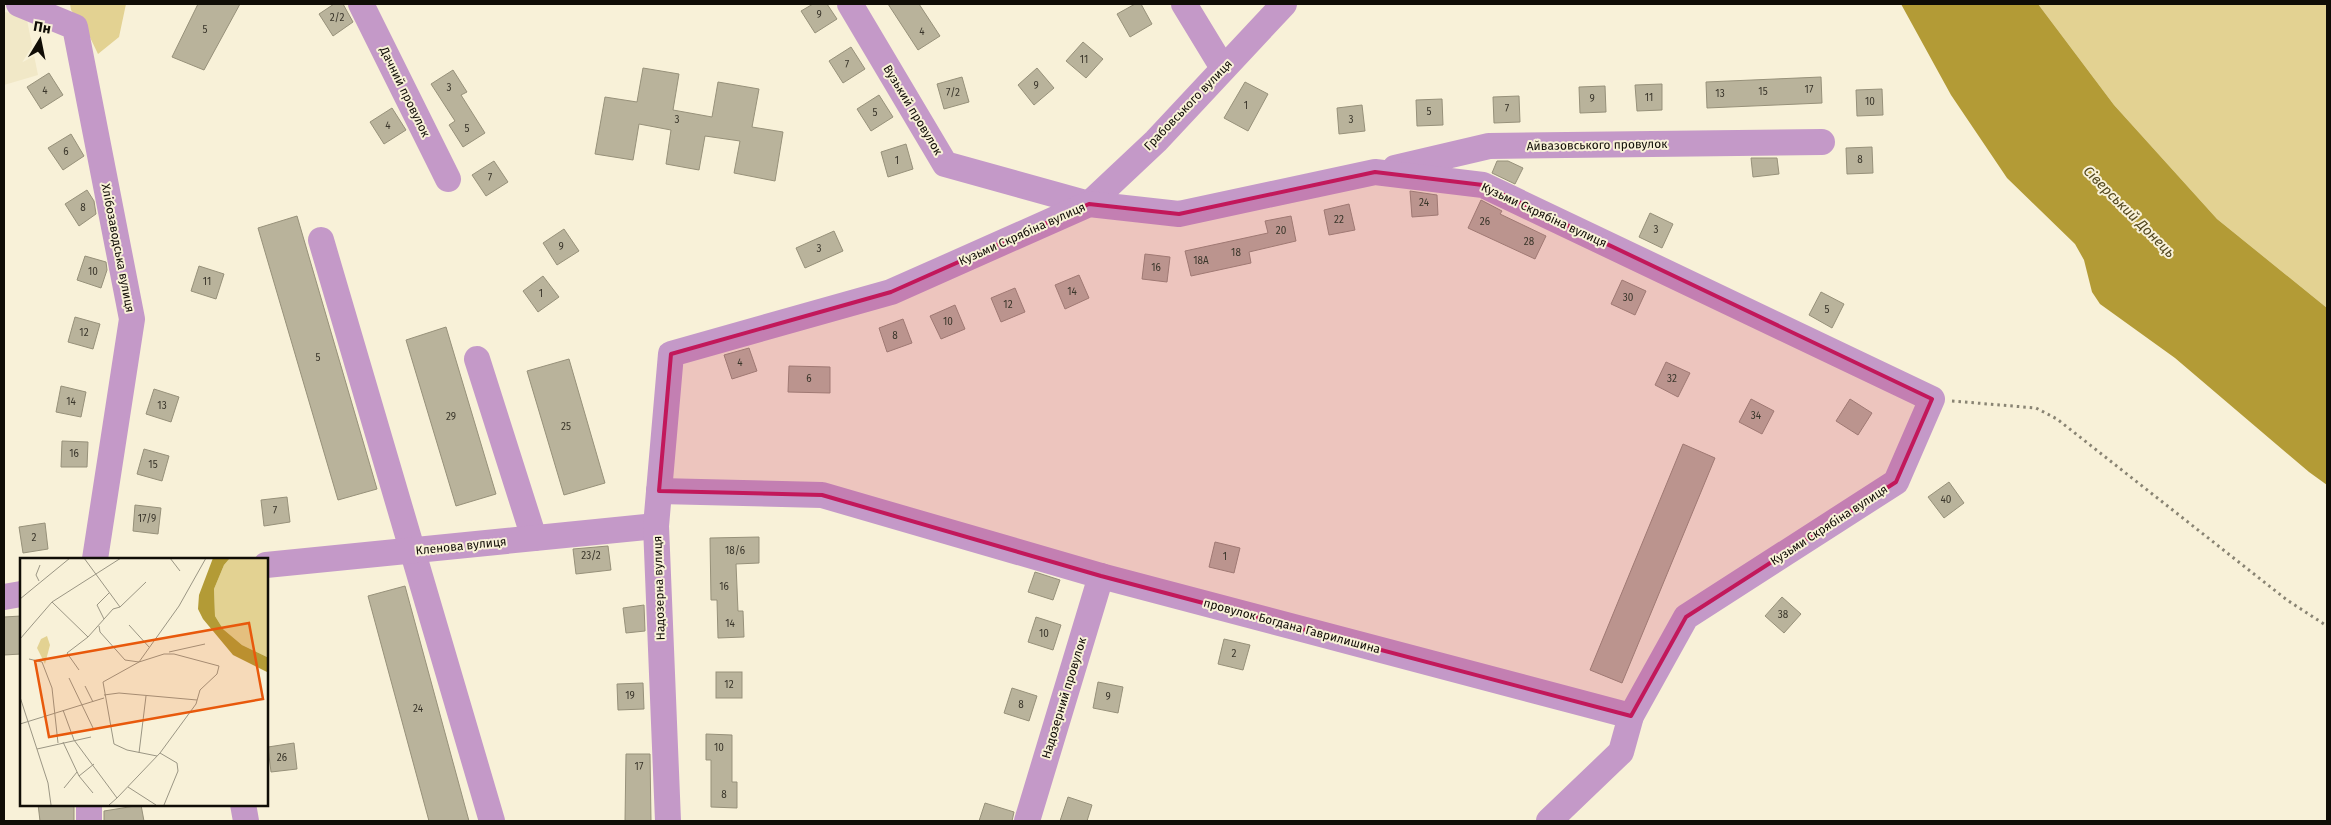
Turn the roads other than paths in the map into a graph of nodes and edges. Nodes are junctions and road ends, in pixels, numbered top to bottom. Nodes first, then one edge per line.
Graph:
1 (19, 4) edge
2 (361, 4) edge
3 (850, 4) edge
4 (1184, 4) edge
5 (1284, 4) edge
6 (1223, 68) junction
7 (1822, 142) dead end
8 (1375, 172) junction
9 (448, 179) dead end
10 (1089, 204) junction
11 (321, 240) dead end
12 (670, 354) joint
13 (477, 359) dead end
14 (659, 491) junction
15 (656, 526) junction
16 (534, 538) junction
17 (412, 550) junction
18 (95, 558) edge
19 (268, 565) edge
20 (1101, 576) junction
21 (20, 594) edge
22 (4, 597) edge
23 (1630, 716) junction
24 (89, 805) edge
25 (243, 805) edge
26 (89, 821) edge
27 (246, 821) edge
28 (492, 821) edge
29 (668, 821) edge
30 (1027, 821) edge
31 (1548, 821) edge

1 - 18 street, Хлібозаводська вулиця
2 - 9 street, Дачний провулок
3 - 10 street, Вузький провулок
4 - 6 street
5 - 6 street, Грабовського вулиця
6 - 10 street, Грабовського вулиця
7 - 8 street, Айвазовського провулок
8 - 10 street, Кузьми Скрябіна вулиця
8 - 23 street, Кузьми Скрябіна вулиця
10 - 12 street, Кузьми Скрябіна вулиця
11 - 17 street
12 - 14 street, Надозерна вулиця
13 - 16 street
14 - 15 street, Надозерна вулиця
14 - 20 street, провулок Богдана Гаврилишина
15 - 16 street, Кленова вулиця
15 - 29 street, Надозерна вулиця
16 - 17 street, Кленова вулиця
17 - 19 street, Кленова вулиця
17 - 28 street
20 - 23 street, провулок Богдана Гаврилишина
20 - 30 street, Надозерний провулок
21 - 22 street
23 - 31 street, Кузьми Скрябіна вулиця
24 - 26 street
25 - 27 street

